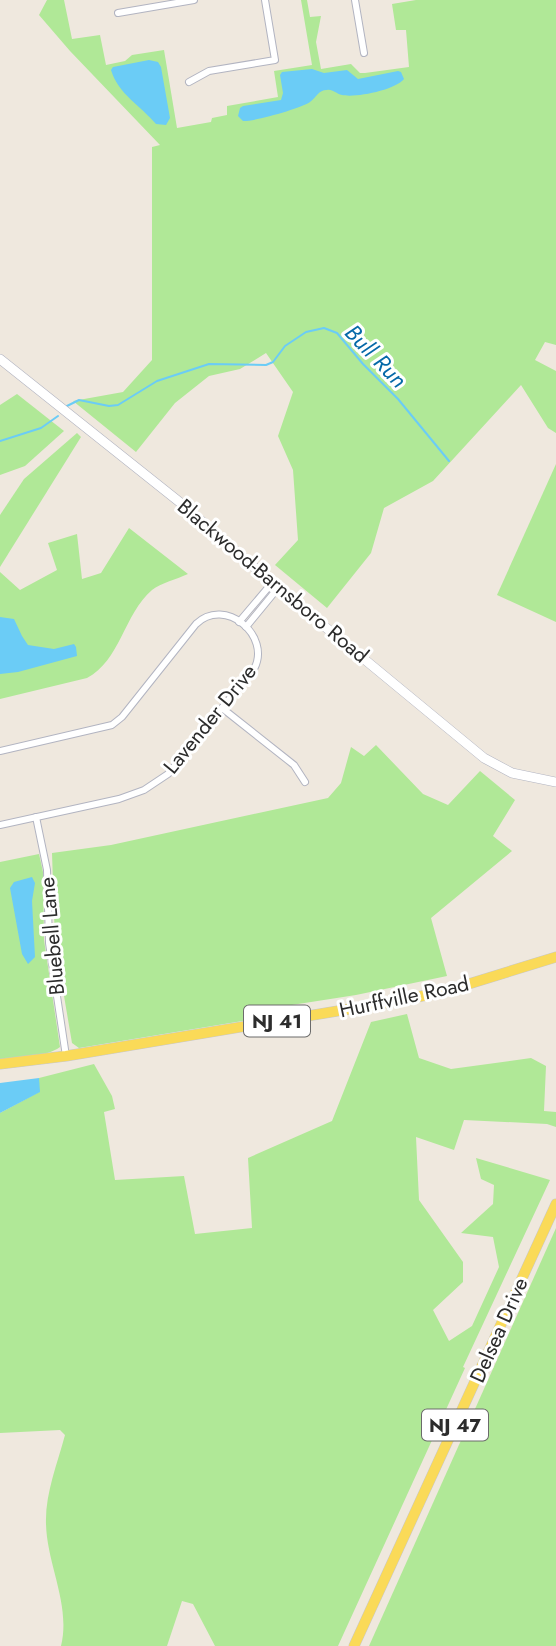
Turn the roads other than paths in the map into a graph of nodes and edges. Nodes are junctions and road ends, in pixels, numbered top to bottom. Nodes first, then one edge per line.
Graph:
1 (194, 0) edge
2 (265, 0) edge
3 (355, 0) edge
4 (184, 1) edge
5 (118, 13) dead end
6 (364, 53) dead end
7 (189, 82) dead end
8 (0, 359) edge
9 (275, 585) junction
10 (239, 622) junction
11 (246, 627) junction
12 (222, 708) junction
13 (0, 751) edge
14 (305, 782) dead end
15 (556, 782) edge
16 (36, 817) junction
17 (0, 825) edge
18 (556, 957) edge
19 (66, 1056) junction
20 (0, 1065) edge
21 (556, 1204) edge
22 (354, 1646) edge

1 - 4 street
2 - 7 street
3 - 6 street
4 - 5 street
8 - 9 main road, Blackwood-Barnsboro Road
9 - 10 street
9 - 11 street
9 - 15 main road, Blackwood-Barnsboro Road
10 - 11 street
10 - 13 street
11 - 12 street, Lavender Drive
12 - 14 street
12 - 16 street, Lavender Drive
16 - 17 street, Lavender Drive
16 - 19 street, Bluebell Lane
18 - 19 main road, Hurffville Road / NJ 41
19 - 20 main road, Hurffville Road / NJ 41
21 - 22 main road, Delsea Drive / NJ 47

